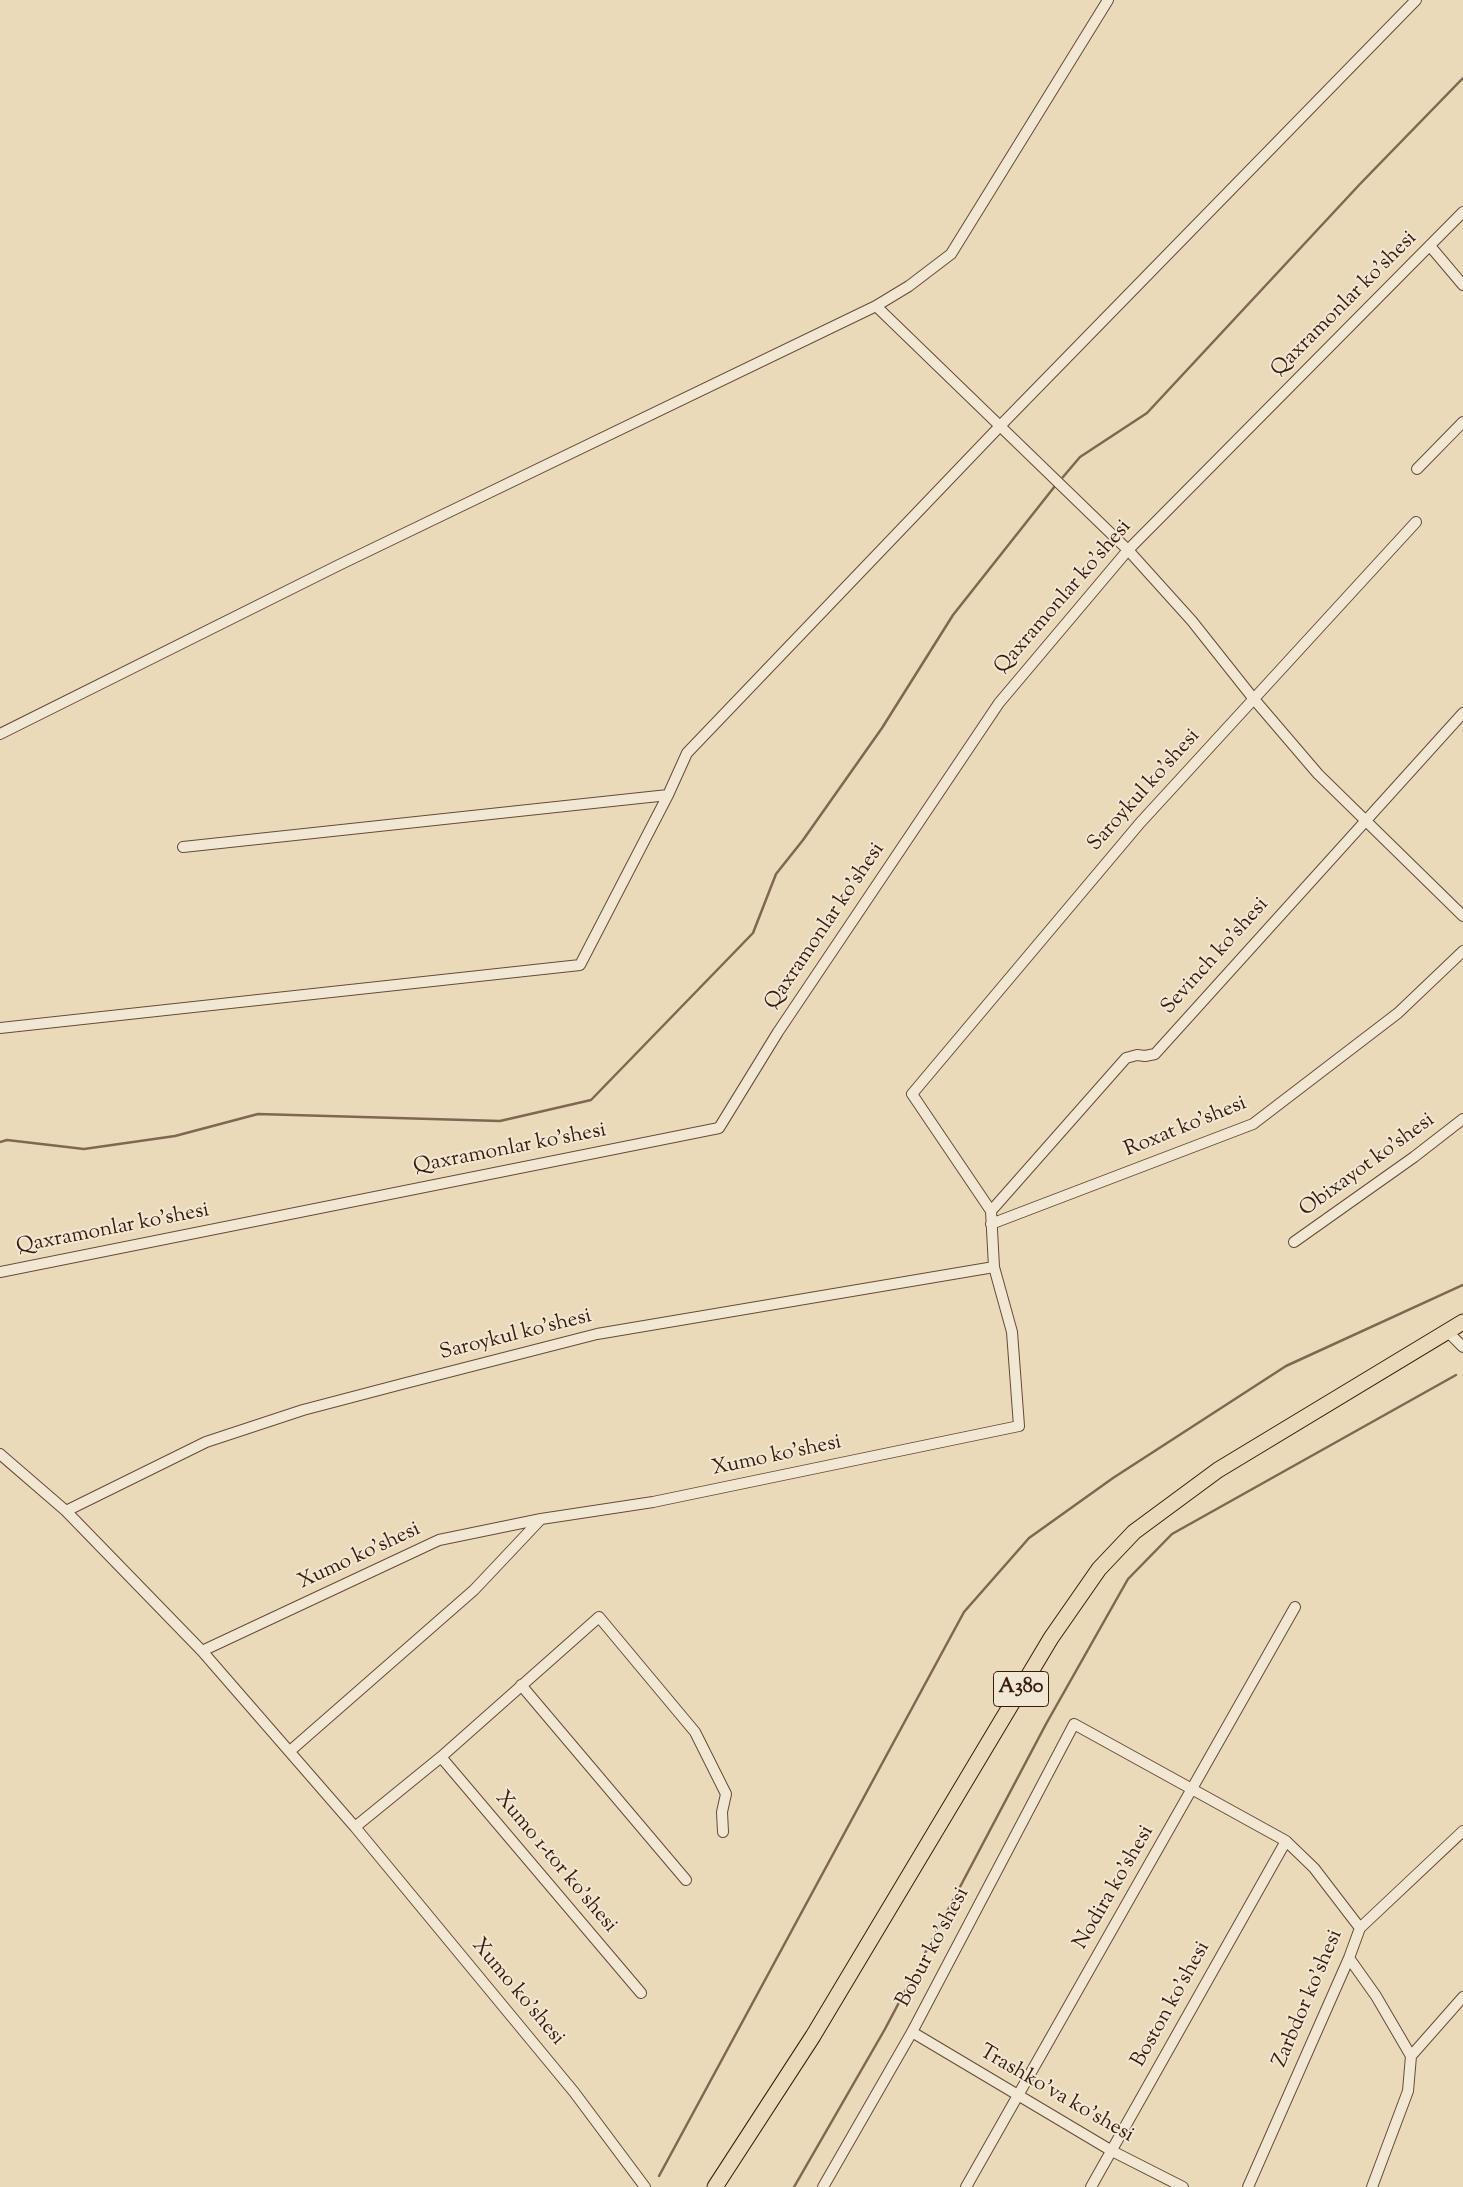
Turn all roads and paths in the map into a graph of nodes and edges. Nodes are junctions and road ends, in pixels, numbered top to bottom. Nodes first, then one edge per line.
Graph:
1 (1108, 0) edge
2 (1416, 0) edge
3 (1463, 212) edge
4 (1430, 246) junction
5 (1463, 285) edge
6 (876, 306) junction
7 (1463, 422) edge
8 (1001, 425) junction
9 (1417, 469) dead end
10 (1416, 522) dead end
11 (1128, 550) junction
12 (1253, 698) junction
13 (1463, 713) edge
14 (0, 734) edge
15 (668, 795) junction
16 (1364, 821) junction
17 (183, 847) dead end
18 (1463, 916) edge
19 (1463, 951) edge
20 (0, 1028) edge
21 (1463, 1119) edge
22 (991, 1211) junction
23 (991, 1224) junction
24 (1294, 1242) dead end
25 (994, 1267) junction
26 (0, 1272) edge
27 (1463, 1322) edge
28 (1448, 1332) junction
29 (1463, 1347) edge
30 (0, 1454) edge
31 (66, 1511) junction
32 (541, 1519) junction
33 (1295, 1607) dead end
34 (202, 1651) junction
35 (521, 1685) junction
36 (290, 1752) junction
37 (441, 1757) junction
38 (1193, 1789) junction
39 (355, 1827) junction
40 (1463, 1831) edge
41 (723, 1832) dead end
42 (1286, 1841) junction
43 (686, 1880) dead end
44 (1360, 1928) junction
45 (1349, 1958) junction
46 (641, 1993) dead end
47 (1463, 1997) edge
48 (912, 2032) junction
49 (1411, 2056) junction
50 (1019, 2095) junction
51 (1112, 2151) junction
52 (645, 2187) edge
53 (716, 2187) edge
54 (823, 2187) edge
55 (966, 2187) edge
56 (1091, 2187) edge
57 (1183, 2187) edge
58 (1248, 2187) edge
59 (1372, 2187) edge

1 - 6 street
2 - 8 street
3 - 4 street, Qaxramonlar ko'shesi
4 - 5 street
4 - 11 street, Qaxramonlar ko'shesi
6 - 8 street
6 - 14 street
7 - 9 street
8 - 11 street
8 - 15 street
10 - 12 street, Saroykul ko'shesi
11 - 12 street
11 - 26 street, Qaxramonlar ko'shesi
12 - 16 street
12 - 22 street, Saroykul ko'shesi
13 - 16 street, Sevinch ko'shesi
15 - 17 street
15 - 20 street
16 - 18 street
16 - 22 street, Sevinch ko'shesi
19 - 23 street, Roxat ko'shesi
21 - 24 street, Obixayot ko'shesi
22 - 23 street
23 - 25 street
25 - 31 street, Saroykul ko'shesi
25 - 32 street, Xumo ko'shesi
27 - 28 highway, A380
28 - 29 street
28 - 53 highway, A380
30 - 31 street, Xumo ko'shesi
31 - 34 street, Xumo ko'shesi
32 - 34 street, Xumo ko'shesi
32 - 36 street
33 - 38 street, Nodira ko'shesi
34 - 36 street, Xumo ko'shesi
35 - 37 street
35 - 41 street
35 - 43 street
36 - 39 street, Xumo ko'shesi
37 - 39 street
37 - 46 street, Xumo 1-tor ko'shesi
38 - 42 street
38 - 48 street, Bobur ko'shesi
38 - 50 street, Nodira ko'shesi
39 - 52 street, Xumo ko'shesi
40 - 44 street, Zarbdor ko'shesi
42 - 44 street
42 - 51 street, Boston ko'shesi
44 - 45 street, Zarbdor ko'shesi
45 - 49 street
45 - 58 street, Zarbdor ko'shesi
47 - 49 street
48 - 50 street, Trashko'va ko'shesi
48 - 54 street, Bobur ko'shesi
49 - 59 street
50 - 51 street, Trashko'va ko'shesi
50 - 55 street, Nodira ko'shesi
51 - 56 street, Boston ko'shesi
51 - 57 street, Trashko'va ko'shesi

